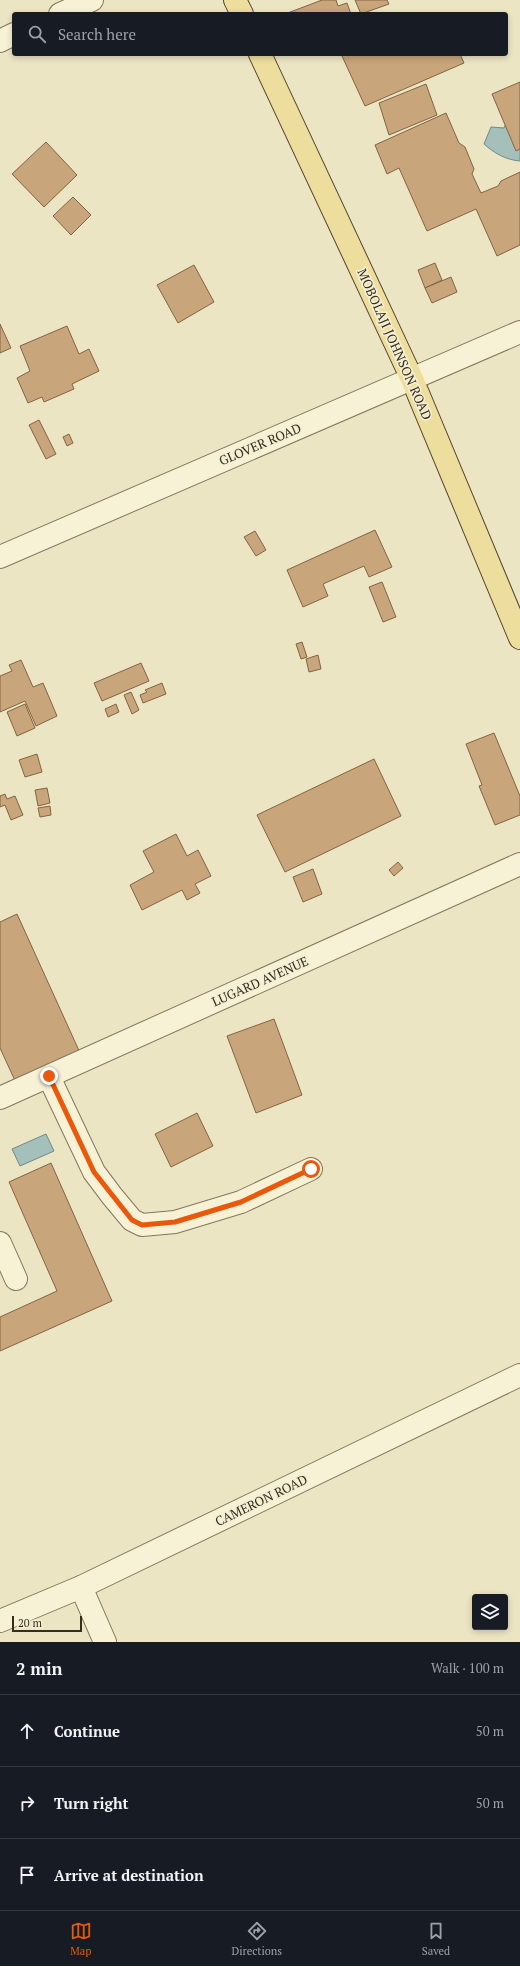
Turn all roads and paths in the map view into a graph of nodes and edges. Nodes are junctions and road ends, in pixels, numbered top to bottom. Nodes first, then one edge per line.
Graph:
1 (92, 0) edge
2 (235, 0) edge
3 (65, 12) edge
4 (241, 12) edge
5 (12, 35) edge
6 (0, 41) edge
7 (261, 56) edge
8 (520, 332) edge
9 (412, 379) junction
10 (0, 557) edge
11 (520, 638) edge
12 (520, 864) edge
13 (49, 1076) junction
14 (0, 1098) edge
15 (311, 1169) dead end
16 (0, 1243) edge
17 (16, 1279) dead end
18 (520, 1375) edge
19 (81, 1587) junction
20 (0, 1621) edge
21 (105, 1642) edge

1 - 3 street
2 - 4 main road
5 - 6 street
7 - 9 main road, MOBOLAJI JOHNSON ROAD
8 - 9 street, GLOVER ROAD
9 - 10 street, GLOVER ROAD
9 - 11 main road, MOBOLAJI JOHNSON ROAD
12 - 13 street, LUGARD AVENUE
13 - 14 street, LUGARD AVENUE
13 - 15 street
16 - 17 street
18 - 19 street, CAMERON ROAD
19 - 20 street, CAMERON ROAD
19 - 21 street

